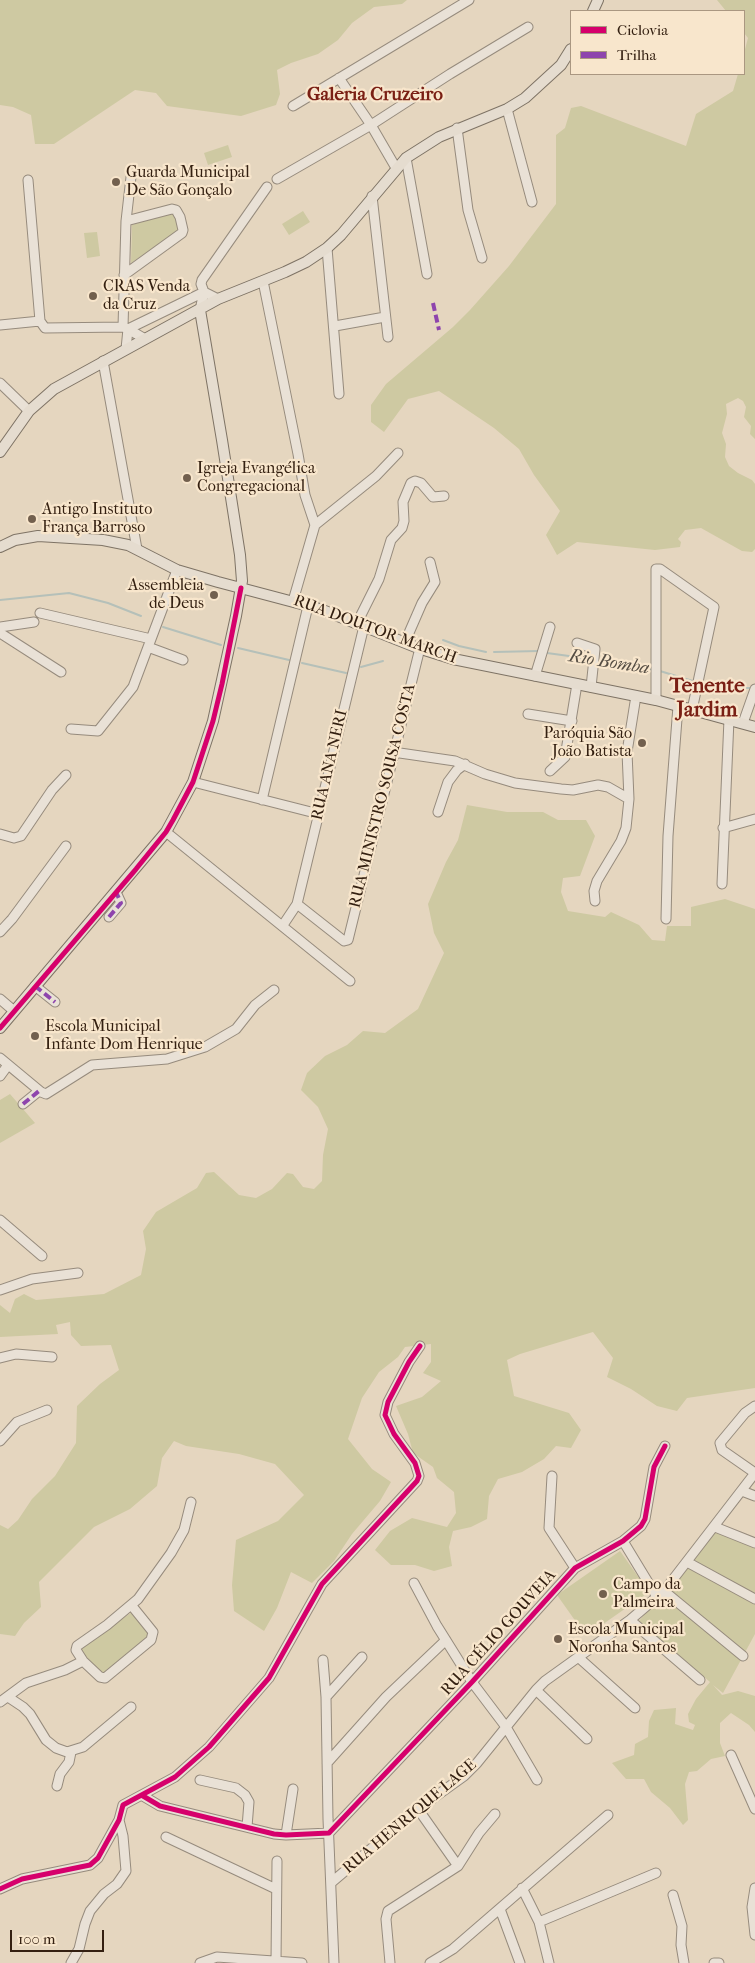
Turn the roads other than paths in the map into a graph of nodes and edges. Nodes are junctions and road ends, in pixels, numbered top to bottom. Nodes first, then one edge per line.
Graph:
1 (469, 0) edge
2 (528, 27) dead end
3 (570, 50) edge
4 (339, 78) junction
5 (293, 106) dead end
6 (507, 109) junction
7 (371, 125) junction
8 (457, 128) junction
9 (406, 158) junction
10 (396, 168) junction
11 (130, 177) dead end
12 (277, 179) dead end
13 (28, 180) dead end
14 (267, 186) dead end
15 (372, 196) junction
16 (532, 202) dead end
17 (126, 221) junction
18 (327, 248) junction
19 (482, 258) dead end
20 (427, 274) dead end
21 (124, 275) junction
22 (263, 281) junction
23 (204, 292) junction
24 (218, 299) junction
25 (200, 310) junction
26 (385, 317) junction
27 (40, 321) junction
28 (0, 325) edge
29 (335, 326) junction
30 (125, 328) junction
31 (388, 337) dead end
32 (145, 339) junction
33 (126, 349) junction
34 (103, 361) junction
35 (0, 383) edge
36 (339, 394) dead end
37 (29, 411) junction
38 (0, 452) edge
39 (398, 453) dead end
40 (444, 496) dead end
41 (315, 525) junction
42 (0, 548) edge
43 (137, 549) junction
44 (430, 562) dead end
45 (178, 570) junction
46 (241, 588) junction
47 (293, 601) junction
48 (308, 606) junction
49 (40, 613) dead end
50 (34, 622) dead end
51 (360, 624) junction
52 (0, 627) edge
53 (550, 628) dead end
54 (0, 632) edge
55 (405, 642) junction
56 (150, 643) junction
57 (578, 643) dead end
58 (418, 648) junction
59 (183, 660) dead end
60 (61, 672) dead end
61 (535, 676) junction
62 (578, 684) junction
63 (591, 687) junction
64 (755, 690) edge
65 (636, 696) junction
66 (656, 700) junction
67 (678, 706) junction
68 (692, 710) junction
69 (528, 714) dead end
70 (729, 720) junction
71 (572, 721) junction
72 (743, 723) junction
73 (755, 727) edge
74 (71, 729) dead end
75 (393, 752) junction
76 (465, 764) junction
77 (550, 771) dead end
78 (66, 775) dead end
79 (193, 782) junction
80 (629, 799) junction
81 (262, 800) junction
82 (438, 812) dead end
83 (318, 814) junction
84 (755, 819) edge
85 (723, 828) junction
86 (166, 832) junction
87 (0, 834) edge
88 (66, 846) dead end
89 (722, 884) dead end
90 (116, 892) junction
91 (595, 900) dead end
92 (297, 904) junction
93 (108, 917) dead end
94 (666, 919) dead end
95 (283, 925) junction
96 (0, 932) edge
97 (350, 981) dead end
98 (35, 986) junction
99 (274, 990) dead end
100 (0, 999) edge
101 (55, 1002) dead end
102 (14, 1011) junction
103 (0, 1028) edge
104 (0, 1058) edge
105 (8, 1065) junction
106 (0, 1076) edge
107 (39, 1091) junction
108 (23, 1104) dead end
109 (0, 1220) edge
110 (42, 1256) dead end
111 (78, 1273) dead end
112 (0, 1290) edge
113 (420, 1346) dead end
114 (52, 1357) dead end
115 (0, 1358) edge
116 (755, 1406) edge
117 (48, 1410) dead end
118 (0, 1441) edge
119 (665, 1446) dead end
120 (755, 1473) edge
121 (552, 1476) dead end
122 (742, 1491) junction
123 (755, 1496) edge
124 (191, 1502) dead end
125 (715, 1527) junction
126 (623, 1541) junction
127 (755, 1544) edge
128 (687, 1562) junction
129 (575, 1568) junction
130 (414, 1583) dead end
131 (661, 1594) junction
132 (755, 1599) edge
133 (132, 1606) junction
134 (630, 1620) junction
135 (446, 1640) junction
136 (743, 1656) dead end
137 (362, 1657) dead end
138 (578, 1657) junction
139 (323, 1660) dead end
140 (83, 1662) junction
141 (700, 1680) dead end
142 (472, 1682) junction
143 (536, 1690) junction
144 (8, 1697) junction
145 (326, 1697) junction
146 (0, 1702) edge
147 (131, 1707) dead end
148 (635, 1708) dead end
149 (506, 1727) junction
150 (587, 1740) dead end
151 (70, 1752) junction
152 (731, 1755) dead end
153 (327, 1764) junction
154 (200, 1780) dead end
155 (537, 1780) dead end
156 (57, 1786) dead end
157 (292, 1789) dead end
158 (142, 1796) junction
159 (418, 1809) junction
160 (755, 1809) edge
161 (495, 1814) dead end
162 (608, 1815) dead end
163 (118, 1820) junction
164 (247, 1827) junction
165 (329, 1833) junction
166 (286, 1835) junction
167 (166, 1837) dead end
168 (277, 1861) dead end
169 (458, 1866) junction
170 (656, 1873) dead end
171 (332, 1882) junction
172 (522, 1888) junction
173 (755, 1888) edge
174 (0, 1889) edge
175 (276, 1889) junction
176 (673, 1896) dead end
177 (500, 1909) junction
178 (539, 1922) junction
179 (755, 1935) edge
180 (276, 1962) edge
181 (71, 1963) edge
182 (200, 1963) edge
183 (302, 1963) edge
184 (334, 1963) edge
185 (390, 1963) edge
186 (430, 1963) edge
187 (520, 1963) edge
188 (548, 1963) edge
189 (684, 1963) edge
190 (714, 1963) edge
191 (719, 1963) edge

1 - 4 street
2 - 7 street
3 - 6 main road
4 - 5 street
4 - 7 street
6 - 8 main road
6 - 16 street
7 - 10 street
7 - 12 street
8 - 9 main road
8 - 19 street
9 - 10 main road
9 - 20 street
10 - 15 main road
11 - 17 street
13 - 27 street
14 - 23 street
15 - 18 main road
15 - 26 street
17 - 21 street
17 - 21 street
18 - 22 main road
18 - 29 street
21 - 30 street
22 - 24 main road
22 - 41 street
23 - 24 street
23 - 25 street
23 - 30 street
24 - 25 main road
25 - 32 main road
25 - 46 main road
26 - 29 street
26 - 31 street
27 - 28 street
27 - 30 street
29 - 36 street
30 - 32 street
30 - 33 street
32 - 33 main road
33 - 34 main road
34 - 37 main road
34 - 43 street
35 - 37 street
37 - 38 main road
39 - 41 street
40 - 51 street, RUA ANA NERI
41 - 47 street
42 - 43 main road, RUA DOUTOR MARCH
43 - 45 main road, RUA DOUTOR MARCH
44 - 55 street
45 - 46 main road, RUA DOUTOR MARCH
45 - 56 street
46 - 47 main road, RUA DOUTOR MARCH
46 - 79 main road
47 - 48 main road, RUA DOUTOR MARCH
48 - 51 main road, RUA DOUTOR MARCH
48 - 81 street
49 - 56 street
50 - 52 street
51 - 55 main road, RUA DOUTOR MARCH
51 - 83 street, RUA ANA NERI
53 - 61 street
54 - 60 street
55 - 58 main road, RUA DOUTOR MARCH
56 - 59 street
56 - 74 street
57 - 63 street
58 - 61 main road, RUA DOUTOR MARCH
58 - 75 street, RUA MINISTRO SOUSA COSTA
61 - 62 main road, RUA DOUTOR MARCH
62 - 63 main road, RUA DOUTOR MARCH
62 - 71 street
63 - 65 main road, RUA DOUTOR MARCH
64 - 72 street
65 - 66 main road, RUA DOUTOR MARCH
65 - 80 street
66 - 67 main road, RUA DOUTOR MARCH
66 - 68 street
67 - 68 main road, RUA DOUTOR MARCH
67 - 94 street
68 - 70 main road, RUA DOUTOR MARCH
69 - 71 street
70 - 72 main road, RUA DOUTOR MARCH
70 - 85 street
71 - 77 street
72 - 73 main road, RUA DOUTOR MARCH
75 - 76 street
75 - 92 street, RUA MINISTRO SOUSA COSTA
76 - 80 street
76 - 82 street
78 - 87 street
79 - 81 street
79 - 86 main road
80 - 91 street
81 - 83 street
83 - 92 street, RUA ANA NERI
84 - 85 street
85 - 89 street
86 - 90 main road
86 - 95 street
88 - 96 street
90 - 93 street
90 - 98 main road
92 - 95 street, RUA ANA NERI
95 - 97 street
98 - 101 street
98 - 102 main road
99 - 107 street
100 - 102 street
102 - 103 main road
104 - 105 street
105 - 106 street
105 - 107 street
107 - 108 street
109 - 110 street
111 - 112 street
113 - 158 street
114 - 115 street
116 - 120 street, RUA HENRIQUE LAGE
117 - 118 street
119 - 126 street, RUA CÉLIO GOUVEIA
120 - 122 street, RUA HENRIQUE LAGE
121 - 129 street
122 - 123 street
122 - 125 street, RUA HENRIQUE LAGE
124 - 133 street
125 - 127 street
125 - 128 street, RUA HENRIQUE LAGE
126 - 129 street, RUA CÉLIO GOUVEIA
126 - 131 street
128 - 131 street, RUA HENRIQUE LAGE
128 - 132 street
129 - 142 street, RUA CÉLIO GOUVEIA
130 - 135 street
131 - 134 street, RUA HENRIQUE LAGE
131 - 136 street
133 - 140 street
133 - 140 street
134 - 138 street, RUA HENRIQUE LAGE
134 - 141 street
135 - 142 street
135 - 153 street
137 - 145 street
138 - 143 street, RUA HENRIQUE LAGE
138 - 148 street
139 - 145 street
140 - 144 street
142 - 149 street
142 - 165 street, RUA CÉLIO GOUVEIA
143 - 149 street, RUA HENRIQUE LAGE
143 - 150 street
144 - 146 street
144 - 151 street
145 - 153 street
147 - 151 street
149 - 155 street
149 - 159 street, RUA HENRIQUE LAGE
151 - 156 street
152 - 160 street
153 - 165 street
154 - 164 street
157 - 166 street
158 - 163 street
158 - 164 street
159 - 169 street
159 - 171 street, RUA HENRIQUE LAGE
161 - 169 street
162 - 172 street
163 - 174 street
163 - 181 street
164 - 166 street
165 - 166 street
165 - 171 street
167 - 175 street
168 - 175 street
169 - 185 street
170 - 178 street
171 - 184 street
172 - 177 street
172 - 178 street
173 - 179 street
175 - 180 street
176 - 189 street
177 - 186 street
177 - 187 street
178 - 188 street
180 - 182 street
180 - 183 street
190 - 191 street

